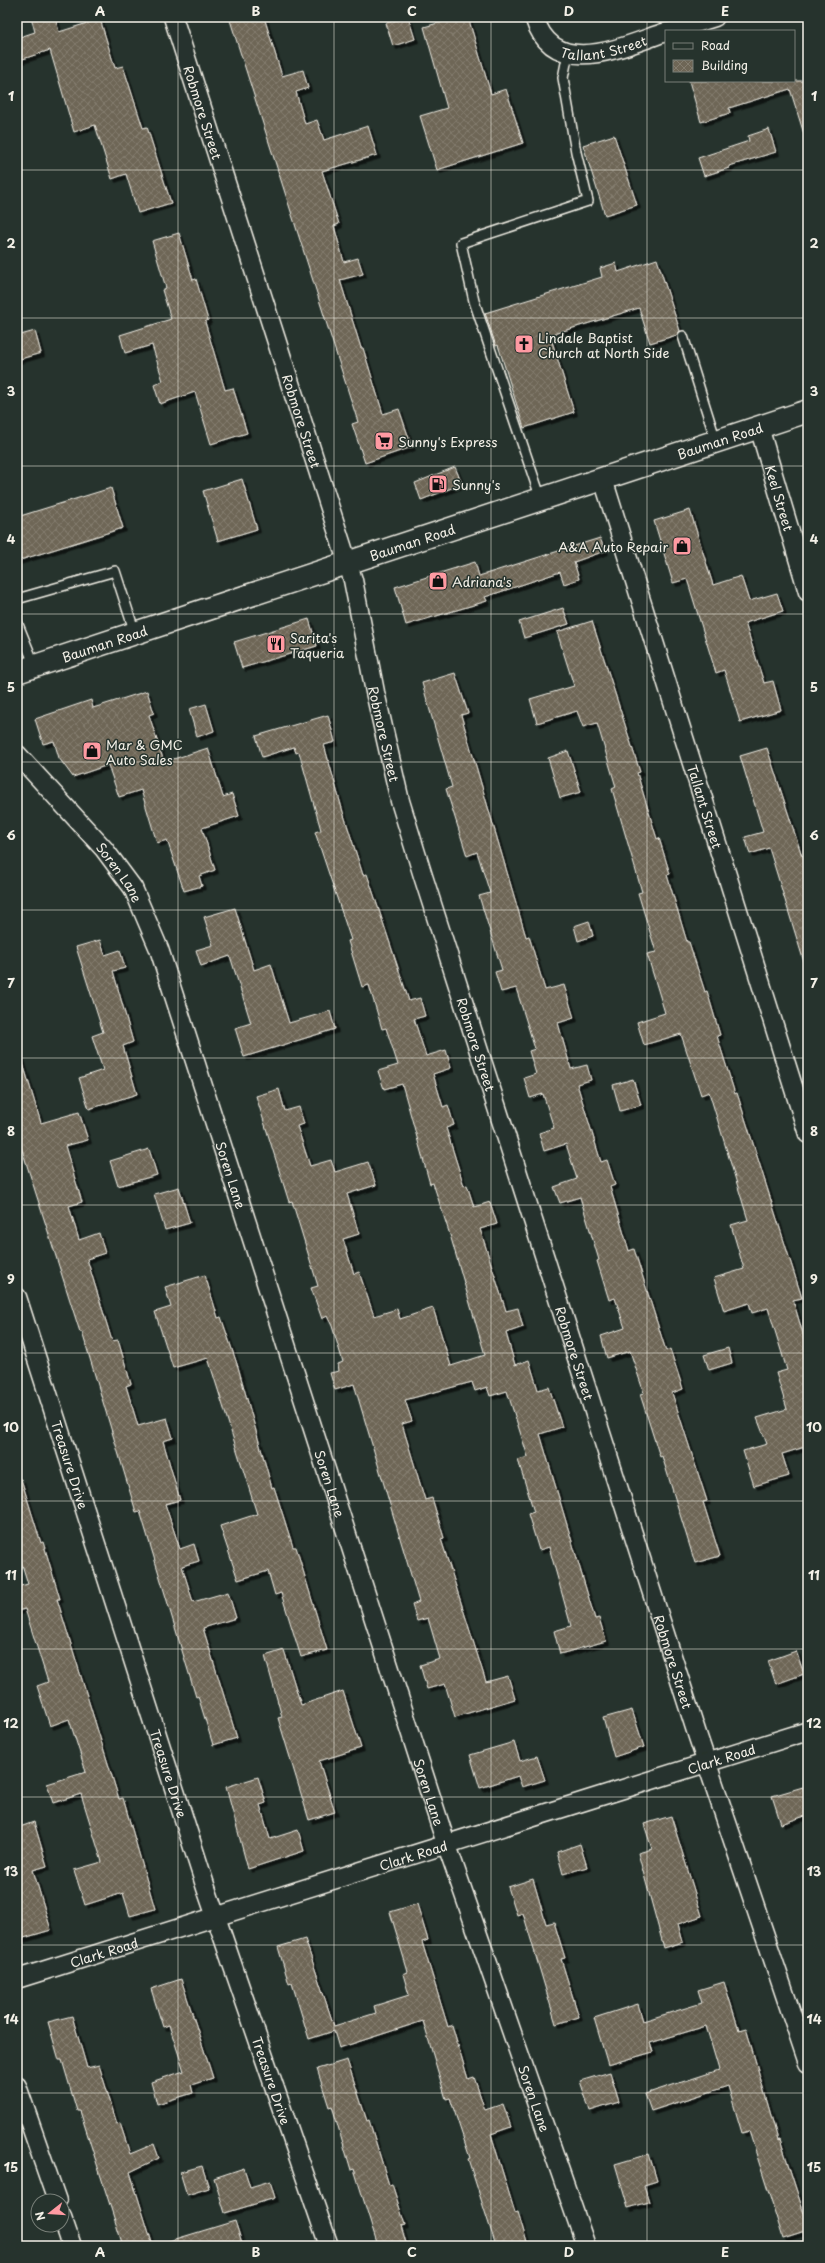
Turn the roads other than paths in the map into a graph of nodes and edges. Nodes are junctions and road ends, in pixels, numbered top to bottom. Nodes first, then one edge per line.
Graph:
1 (173, 17) edge
2 (534, 17) edge
3 (715, 17) edge
4 (674, 30) edge
5 (665, 32) edge
6 (568, 53) junction
7 (683, 336) dead end
8 (808, 411) edge
9 (758, 428) junction
10 (716, 441) junction
11 (603, 479) junction
12 (541, 499) junction
13 (348, 563) junction
14 (808, 592) edge
15 (17, 599) edge
16 (17, 622) edge
17 (135, 633) junction
18 (26, 669) edge
19 (17, 754) edge
20 (808, 1134) edge
21 (17, 1297) edge
22 (808, 1731) edge
23 (707, 1762) junction
24 (446, 1845) junction
25 (215, 1917) junction
26 (17, 1979) edge
27 (808, 2063) edge
28 (17, 2086) edge
29 (54, 2193) edge
30 (68, 2233) edge
31 (72, 2246) edge
32 (329, 2246) edge
33 (586, 2246) edge

1 - 13 street, Robmore Street
2 - 6 street, Tallant Street
3 - 4 street
5 - 6 street, Tallant Street
6 - 12 lane
7 - 10 lane
8 - 9 street, Bauman Road
9 - 10 street, Bauman Road
9 - 14 street, Keel Street
10 - 11 street, Bauman Road
11 - 12 street, Bauman Road
11 - 20 street, Tallant Street
12 - 13 street, Bauman Road
13 - 17 street, Bauman Road
13 - 23 street, Robmore Street
15 - 17 lane
16 - 18 lane
17 - 18 street, Bauman Road
19 - 24 street, Soren Lane
21 - 25 street, Treasure Drive
22 - 23 street, Clark Road
23 - 24 street, Clark Road
23 - 27 street, Robmore Street
24 - 25 street, Clark Road
24 - 33 street, Soren Lane
25 - 26 street, Clark Road
25 - 32 street, Treasure Drive
28 - 29 street
30 - 31 street

